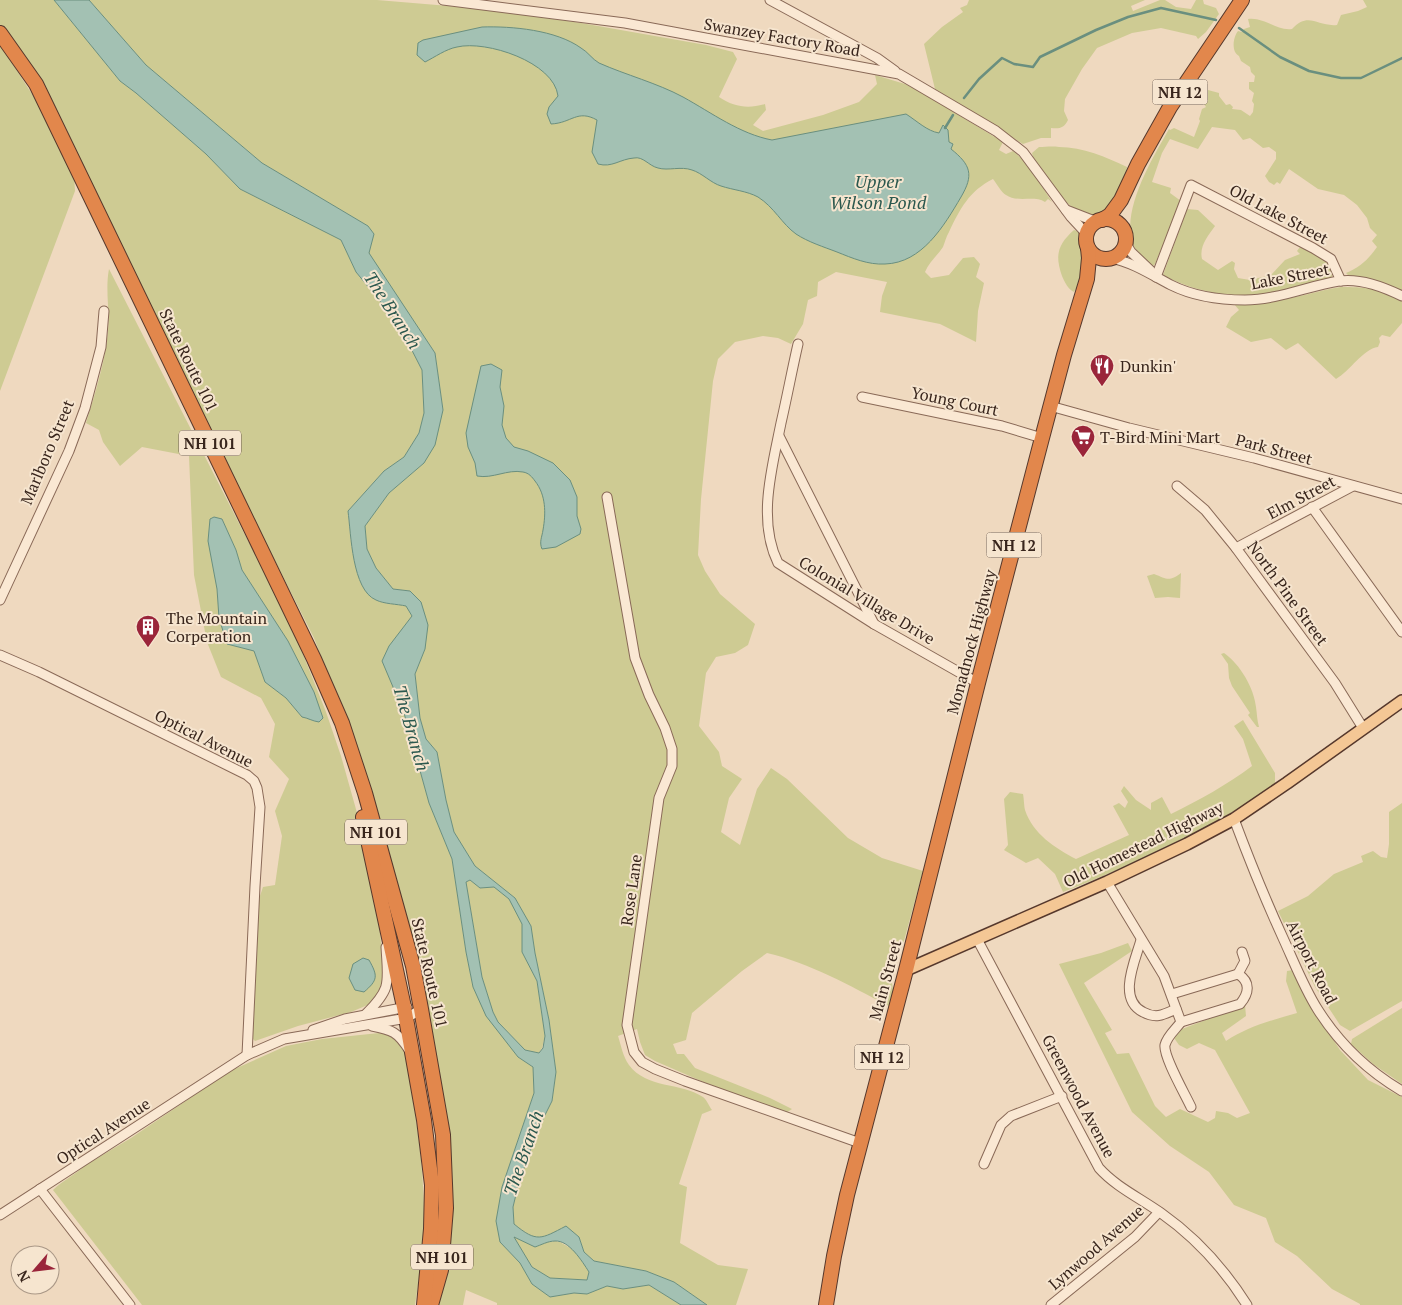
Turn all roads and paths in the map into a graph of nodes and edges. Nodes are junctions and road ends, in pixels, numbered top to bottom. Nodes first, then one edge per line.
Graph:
1 (443, 0) edge
2 (770, 0) edge
3 (1242, 0) edge
4 (0, 33) edge
5 (876, 58) junction
6 (870, 67) junction
7 (899, 74) junction
8 (1127, 189) junction
9 (1066, 210) junction
10 (1100, 221) junction
11 (1125, 238) junction
12 (1087, 242) junction
13 (1111, 258) junction
14 (1156, 277) junction
15 (1087, 279) junction
16 (1341, 281) junction
17 (1402, 296) edge
18 (104, 311) dead end
19 (798, 344) dead end
20 (862, 397) dead end
21 (1050, 406) junction
22 (779, 436) junction
23 (1042, 438) junction
24 (1177, 486) dead end
25 (1353, 486) junction
26 (1400, 496) edge
27 (607, 497) dead end
28 (1312, 507) junction
29 (1236, 548) junction
30 (0, 600) edge
31 (874, 624) junction
32 (1402, 632) edge
33 (0, 655) edge
34 (314, 659) junction
35 (978, 683) junction
36 (1402, 701) edge
37 (1363, 728) junction
38 (945, 811) joint
39 (1234, 819) junction
40 (1107, 882) junction
41 (384, 912) junction
42 (977, 939) junction
43 (1141, 940) junction
44 (1242, 952) dead end
45 (906, 970) junction
46 (1238, 974) junction
47 (1172, 994) junction
48 (1176, 1009) junction
49 (421, 1010) junction
50 (405, 1012) junction
51 (366, 1015) junction
52 (1181, 1022) junction
53 (367, 1025) junction
54 (301, 1035) junction
55 (247, 1055) junction
56 (415, 1066) junction
57 (1402, 1091) edge
58 (1062, 1096) junction
59 (1192, 1107) dead end
60 (860, 1143) junction
61 (984, 1164) dead end
62 (40, 1189) junction
63 (1159, 1212) junction
64 (0, 1215) edge
65 (130, 1305) edge
66 (424, 1305) edge
67 (431, 1305) edge
68 (826, 1305) edge
69 (1051, 1305) edge
70 (1247, 1305) edge

1 - 6 street, Swanzey Factory Road
2 - 5 street
3 - 8 highway, NH 12
4 - 34 highway, State Route 101 / NH 101
5 - 6 street
5 - 7 street
6 - 7 street, Swanzey Factory Road
7 - 9 street, Swanzey Factory Road
8 - 10 highway, NH 12
8 - 11 highway, NH 12
9 - 10 street
9 - 12 street, Swanzey Factory Road
10 - 11 highway
10 - 12 highway, NH 12
11 - 13 highway, NH 12
11 - 14 street, Lake Street
12 - 13 highway
12 - 15 highway, Monadnock Highway / NH 12
13 - 14 street, Lake Street
13 - 15 highway, Monadnock Highway / NH 12
14 - 16 street, Lake Street
14 - 16 street, Old Lake Street
15 - 21 highway, Monadnock Highway / NH 12
16 - 17 street, Lake Street
18 - 30 street, Marlboro Street
19 - 22 street, Colonial Village Drive
20 - 23 street, Young Court
21 - 23 highway, Monadnock Highway / NH 12
21 - 25 street, Park Street
22 - 31 street
22 - 31 street, Colonial Village Drive
23 - 35 highway, Monadnock Highway / NH 12
24 - 29 street, North Pine Street
25 - 26 street, Park Street
25 - 28 street, Elm Street
27 - 60 street, Rose Lane
28 - 29 street, Elm Street
28 - 32 street
29 - 37 street, North Pine Street
31 - 35 street, Colonial Village Drive
33 - 55 street, Optical Avenue
34 - 41 highway, State Route 101 / NH 101
34 - 49 highway, State Route 101 / NH 101
35 - 38 highway, Monadnock Highway / NH 12
36 - 37 main road, Old Homestead Highway
37 - 39 main road, Old Homestead Highway
38 - 45 highway, Main Street / NH 12
39 - 40 main road, Old Homestead Highway
39 - 57 street, Airport Road
40 - 42 main road, Old Homestead Highway
40 - 43 street
41 - 50 highway, State Route 101 / NH 101
41 - 51 street
42 - 45 main road, Old Homestead Highway
42 - 58 street, Greenwood Avenue
43 - 47 street
43 - 48 street
44 - 46 street
45 - 60 highway, Main Street / NH 12
46 - 47 street
46 - 52 street
47 - 48 street
48 - 52 street
49 - 50 street
49 - 67 highway, State Route 101 / NH 101
50 - 51 street
50 - 53 street
50 - 56 highway, State Route 101 / NH 101
51 - 54 street
52 - 59 street
53 - 54 street
53 - 56 street
54 - 55 street, Optical Avenue
55 - 62 street, Optical Avenue
56 - 66 highway, State Route 101 / NH 101
58 - 61 street
58 - 63 street, Greenwood Avenue
60 - 68 highway, Main Street / NH 12
62 - 64 street, Optical Avenue
62 - 65 street
63 - 69 street, Lynwood Avenue
63 - 70 street, Greenwood Avenue

